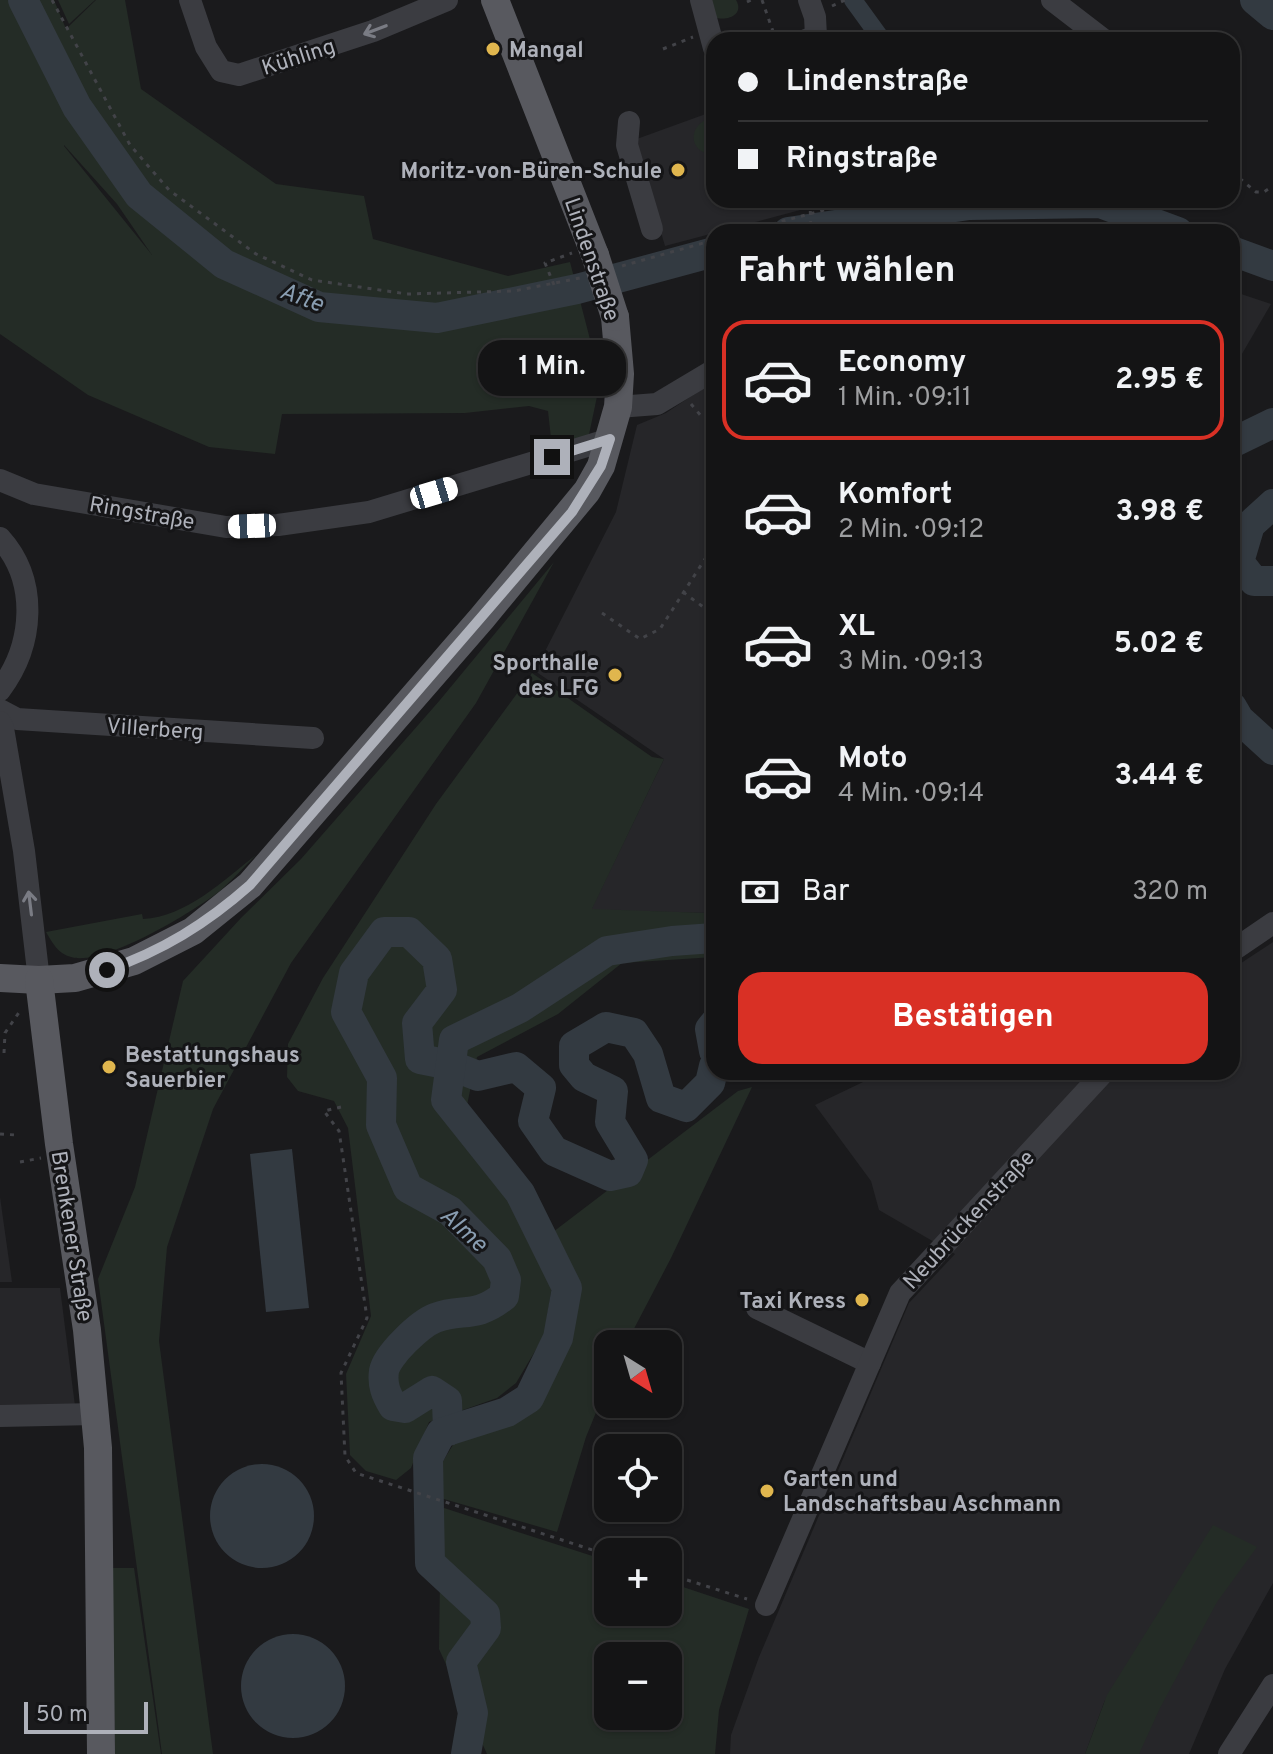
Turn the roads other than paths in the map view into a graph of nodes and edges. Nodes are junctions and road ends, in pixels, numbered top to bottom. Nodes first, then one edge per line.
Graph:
1 (190, 0) edge
2 (447, 0) edge
3 (495, 0) edge
4 (701, 0) edge
5 (809, 0) edge
6 (1052, 0) edge
7 (710, 32) edge
8 (816, 32) edge
9 (1094, 32) edge
10 (629, 122) dead end
11 (652, 229) dead end
12 (706, 375) edge
13 (618, 407) junction
14 (610, 439) junction
15 (0, 480) edge
16 (0, 538) edge
17 (0, 690) edge
18 (0, 710) edge
19 (0, 722) edge
20 (313, 738) dead end
21 (1273, 923) edge
22 (1240, 946) edge
23 (0, 978) edge
24 (39, 980) junction
25 (1097, 1080) edge
26 (757, 1308) dead end
27 (870, 1363) junction
28 (95, 1414) junction
29 (0, 1416) edge
30 (766, 1605) road end
31 (1273, 1685) edge
32 (101, 1754) edge
33 (1229, 1754) edge

2 -> 1 street, Kühling
3 - 13 main road, Lindenstraße, bridge
4 - 7 street
5 - 8 street
6 - 9 street
10 - 11 street
12 - 13 street
13 - 14 main road, Lindenstraße
14 - 15 street, Ringstraße
14 - 24 main road, Lindenstraße
16 - 17 street
18 - 20 street, Villerberg
24 -> 19 street, Brenkener Straße
21 - 22 street
23 - 24 main road, Lindenstraße
24 - 28 main road, Brenkener Straße
25 - 27 street, Neubrückenstraße
26 - 27 street
27 - 30 street, Neubrückenstraße
28 - 29 street
28 - 32 main road, Brenkener Straße
31 - 33 street

